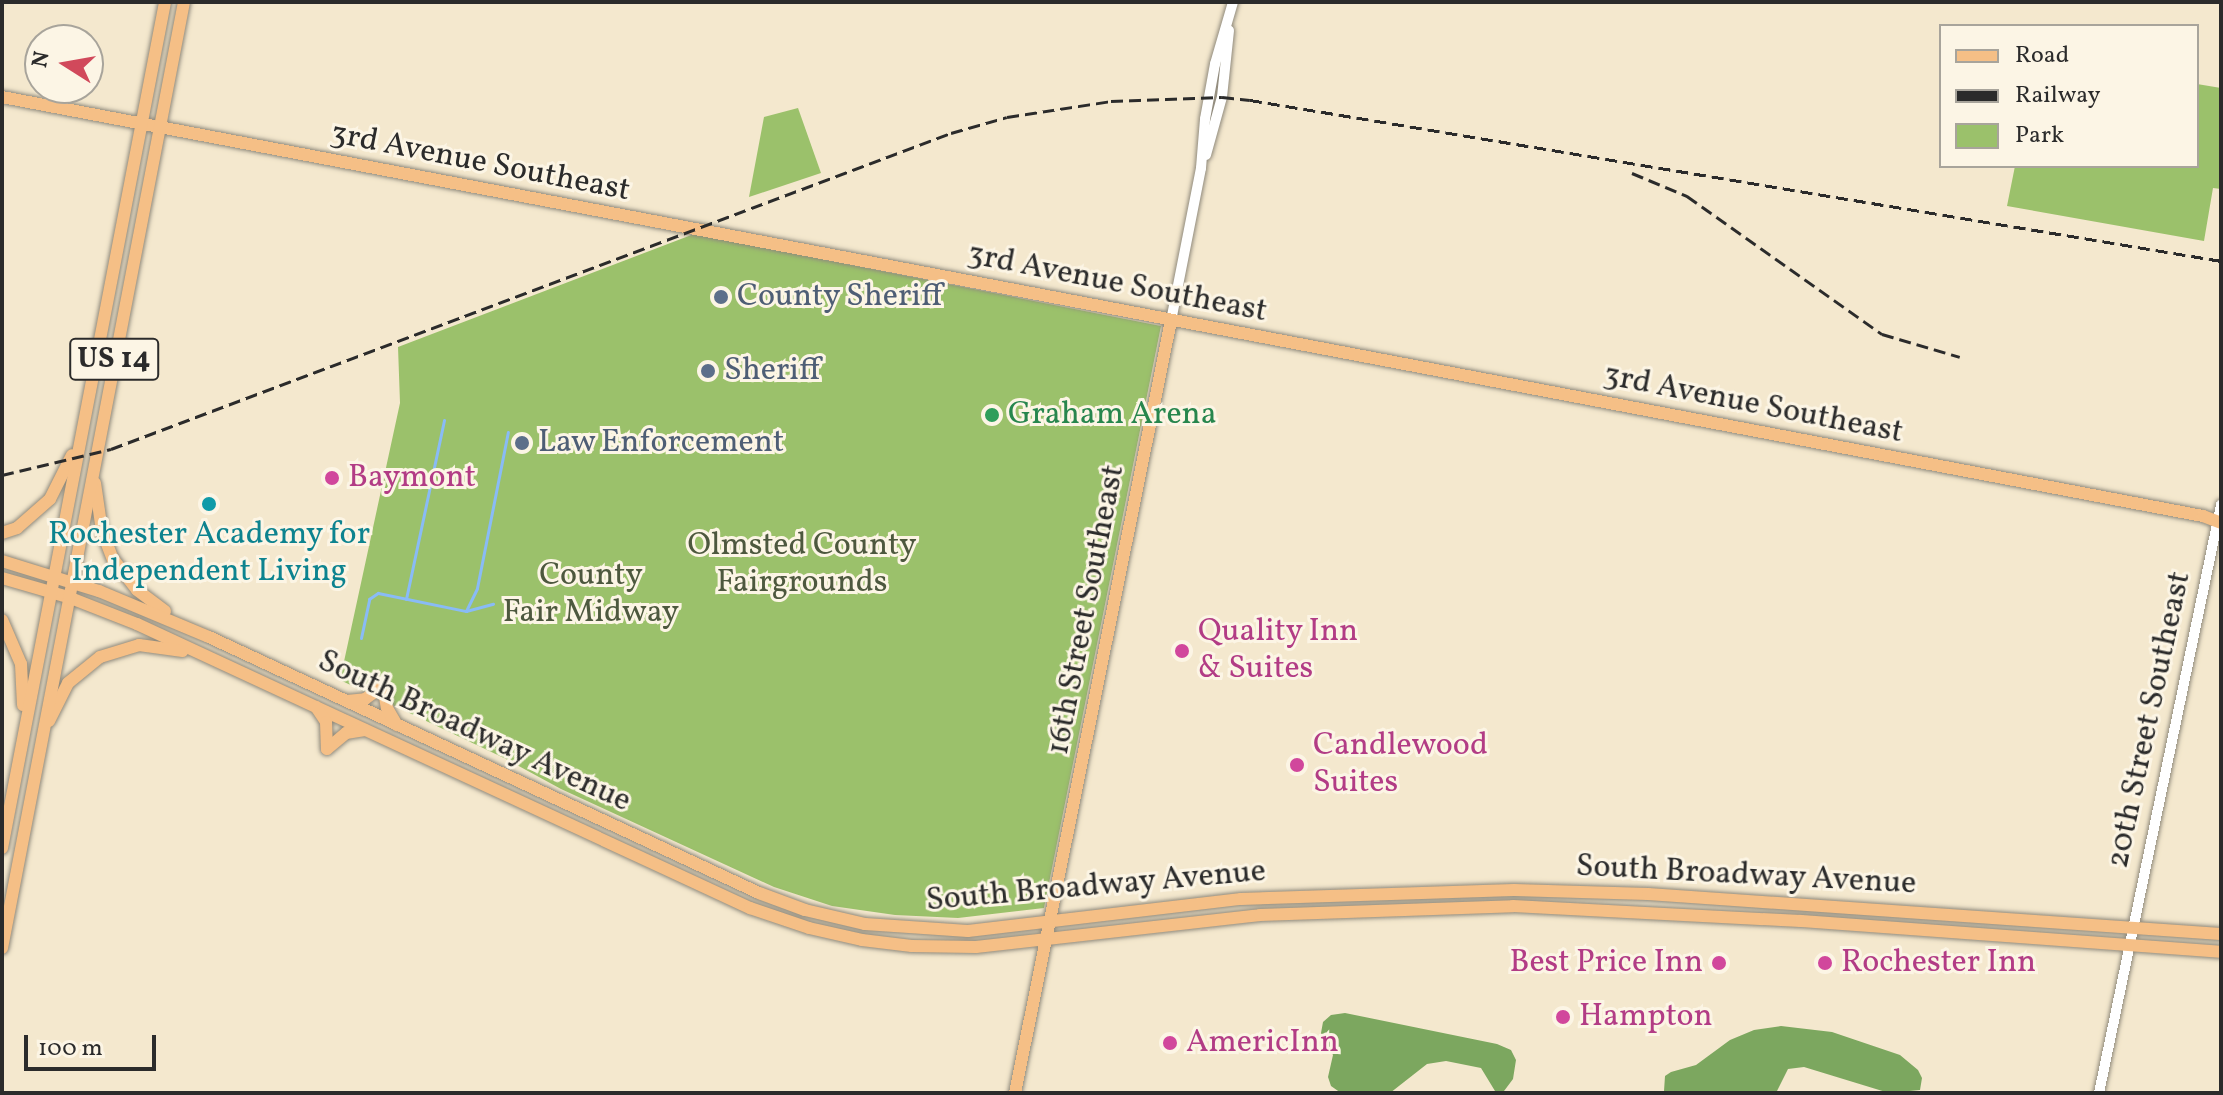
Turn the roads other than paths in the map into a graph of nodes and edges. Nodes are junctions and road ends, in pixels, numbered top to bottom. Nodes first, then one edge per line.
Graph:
1 (165, 2) edge
2 (184, 2) edge
3 (1233, 2) edge
4 (2, 97) edge
5 (141, 124) junction
6 (159, 128) junction
7 (1171, 321) junction
8 (86, 414) junction
9 (95, 457) junction
10 (2221, 505) edge
11 (2220, 522) edge
12 (2, 533) edge
13 (2, 561) edge
14 (54, 575) junction
15 (2, 578) edge
16 (71, 581) junction
17 (51, 591) junction
18 (68, 597) junction
19 (2, 620) edge
20 (209, 637) junction
21 (208, 657) junction
22 (344, 701) junction
23 (313, 705) junction
24 (397, 725) junction
25 (367, 730) junction
26 (18, 760) junction
27 (35, 762) junction
28 (2, 848) edge
29 (1052, 920) junction
30 (2134, 927) junction
31 (2221, 934) edge
32 (1047, 941) junction
33 (2131, 945) junction
34 (2, 948) edge
35 (2221, 952) edge
36 (1015, 1093) edge
37 (2099, 1093) edge

1 - 5 main road, US 14
2 - 6 main road, US 14
3 - 7 street, 16th Street Southeast
4 - 5 main road, 3rd Avenue Southeast
5 - 6 main road, 3rd Avenue Southeast
5 - 8 main road, US 14
6 - 7 main road, 3rd Avenue Southeast
6 - 9 main road, US 14
7 - 11 main road, 3rd Avenue Southeast
7 - 29 main road, 16th Street Southeast
8 - 12 main road
8 - 14 main road, US 14
9 - 16 main road, US 14
9 - 20 main road
10 - 11 street, 20th Street Southeast
11 - 30 street, 20th Street Southeast
13 - 14 main road, South Broadway Avenue
14 - 16 main road, South Broadway Avenue
14 - 17 main road, US 14
15 - 17 main road, South Broadway Avenue
16 - 18 main road, US 14
16 - 20 main road, South Broadway Avenue
17 - 18 main road, South Broadway Avenue
17 - 26 main road, US 14
18 - 21 main road, South Broadway Avenue
18 - 27 main road, US 14
19 - 26 main road
20 - 22 main road, South Broadway Avenue
21 - 23 main road, South Broadway Avenue
21 - 27 main road
22 - 24 main road, South Broadway Avenue
22 - 24 main road
23 - 25 main road, South Broadway Avenue
23 - 25 main road
24 - 29 main road, South Broadway Avenue
25 - 32 main road, South Broadway Avenue
26 - 28 main road, US 14
27 - 34 main road, US 14
29 - 30 main road, South Broadway Avenue
29 - 32 main road, 16th Street Southeast
30 - 31 main road, South Broadway Avenue
30 - 33 street, 20th Street Southeast
32 - 33 main road, South Broadway Avenue
32 - 36 main road, 16th Street Southeast
33 - 35 main road, South Broadway Avenue
33 - 37 street, 20th Street Southeast

